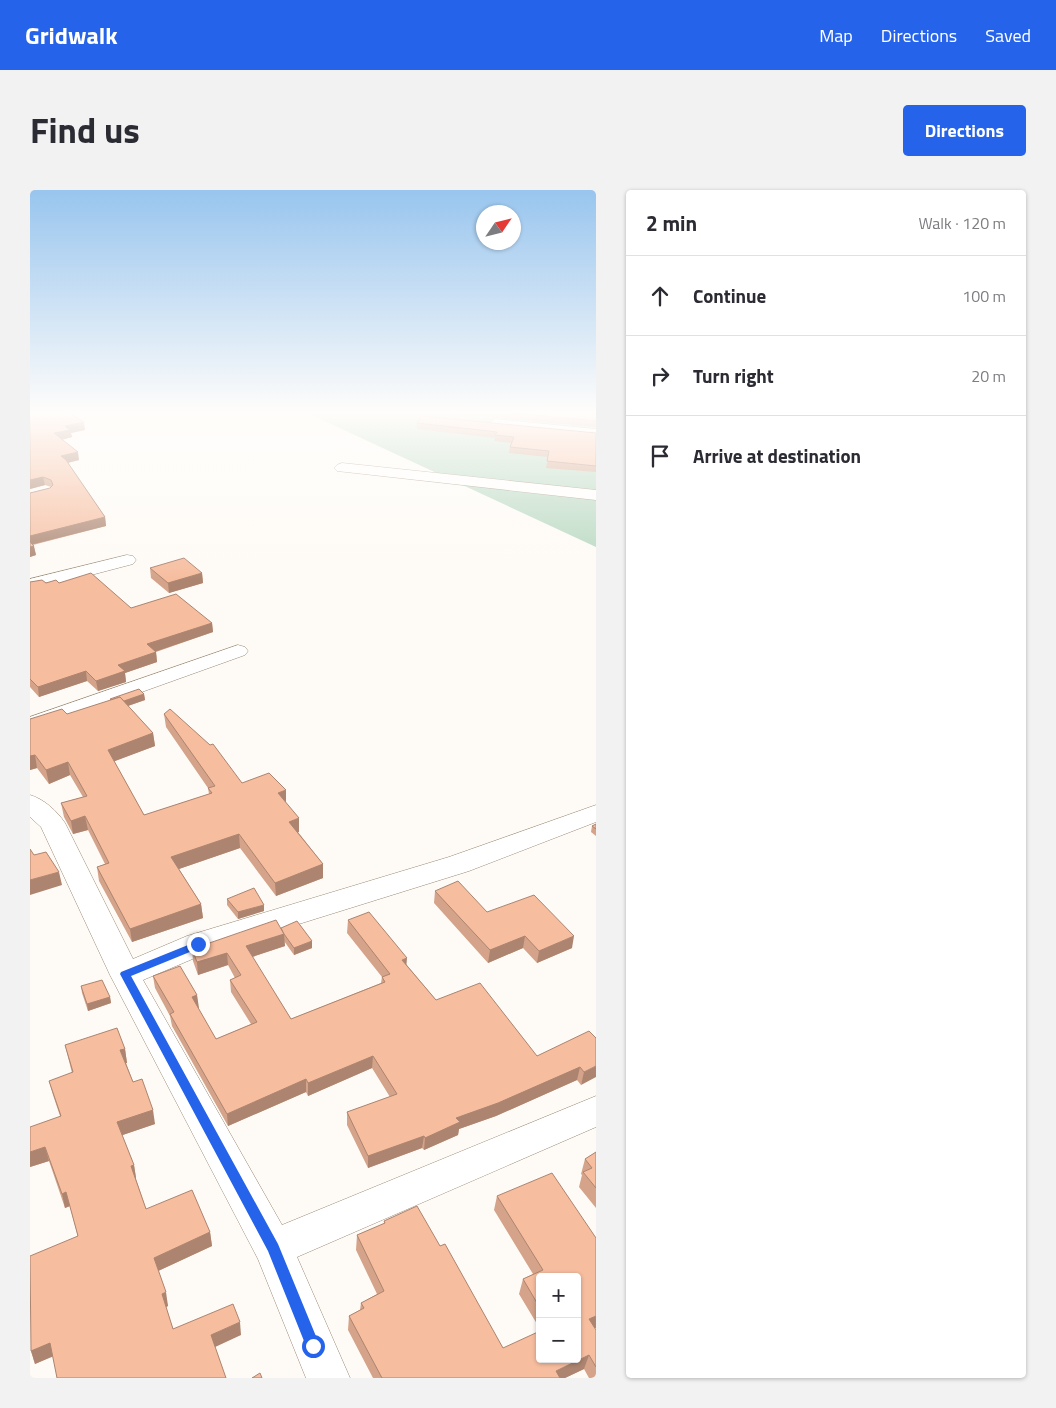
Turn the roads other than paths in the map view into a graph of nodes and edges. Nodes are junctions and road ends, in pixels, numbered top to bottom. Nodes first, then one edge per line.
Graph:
1 (346, 468) edge
2 (596, 495) edge
3 (128, 560) dead end
4 (30, 585) edge
5 (238, 651) dead end
6 (30, 725) edge
7 (30, 803) edge
8 (596, 813) edge
9 (125, 974) junction
10 (596, 1111) edge
11 (274, 1248) junction
12 (328, 1378) edge

1 - 2 street
3 - 4 street
5 - 6 street
7 - 9 street
8 - 9 street
9 - 11 street
10 - 11 street
11 - 12 street

